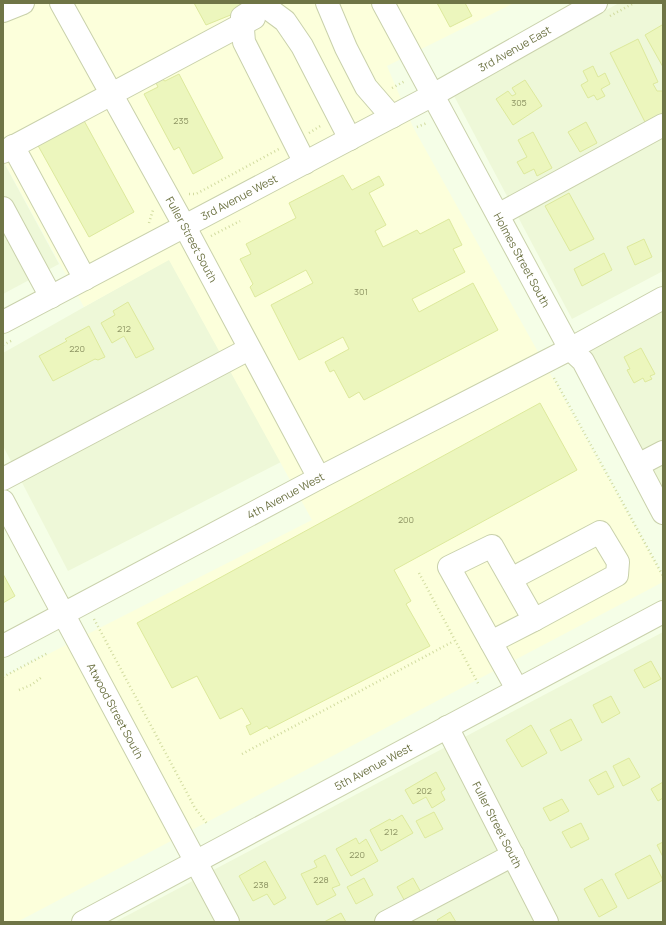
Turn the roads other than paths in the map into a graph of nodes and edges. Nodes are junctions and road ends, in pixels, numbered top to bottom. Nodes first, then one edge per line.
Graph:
1 (23, 3) edge
2 (62, 3) edge
3 (327, 3) edge
4 (384, 3) edge
5 (596, 3) edge
6 (269, 5) edge
7 (3, 11) edge
8 (242, 24) junction
9 (111, 94) junction
10 (433, 95) junction
11 (392, 116) junction
12 (663, 125) edge
13 (350, 139) junction
14 (8, 149) edge
15 (305, 163) junction
16 (3, 208) edge
17 (498, 215) junction
18 (185, 227) junction
19 (85, 279) junction
20 (51, 297) junction
21 (663, 298) edge
22 (3, 322) edge
23 (249, 349) junction
24 (570, 349) junction
25 (663, 452) edge
26 (638, 465) junction
27 (319, 478) junction
28 (3, 480) edge
29 (3, 501) edge
30 (663, 513) edge
31 (510, 578) junction
32 (663, 612) edge
33 (63, 614) junction
34 (534, 620) junction
35 (491, 642) junction
36 (3, 646) edge
37 (517, 690) junction
38 (447, 727) junction
39 (513, 855) junction
40 (195, 862) junction
41 (84, 922) edge
42 (228, 922) edge
43 (386, 922) edge
44 (547, 922) edge

1 - 7 street
2 - 9 street, Fuller Street South
3 - 11 street
4 - 10 street, Holmes Street South
5 - 10 street, 3rd Avenue East
6 - 8 street
6 - 13 street
8 - 9 street
8 - 15 street
9 - 14 street
9 - 18 street, Fuller Street South
10 - 11 street, 3rd Avenue West
10 - 17 street, Holmes Street South
11 - 13 street, 3rd Avenue West
12 - 17 street
13 - 15 street, 3rd Avenue West
14 - 19 street
15 - 18 street, 3rd Avenue West
16 - 20 street
17 - 24 street, Holmes Street South
18 - 19 street, 3rd Avenue West
18 - 23 street, Fuller Street South
19 - 20 street, 3rd Avenue West
20 - 22 street, 3rd Avenue West
21 - 24 street, 4th Avenue West
23 - 27 street, Fuller Street South
23 - 28 street
24 - 26 street, Holmes Street South
24 - 27 street, 4th Avenue West
25 - 26 street
26 - 30 street, Holmes Street South
27 - 33 street, 4th Avenue West
29 - 33 street, Atwood Street South
31 - 34 street
31 - 34 street
31 - 35 street
32 - 37 street, 5th Avenue West
33 - 36 street, 4th Avenue West
33 - 40 street, Atwood Street South
34 - 35 street
35 - 37 street
37 - 38 street, 5th Avenue West
38 - 39 street, Fuller Street South
38 - 40 street, 5th Avenue West
39 - 43 street
39 - 44 street, Fuller Street South
40 - 41 street, 5th Avenue West
40 - 42 street, Atwood Street South

